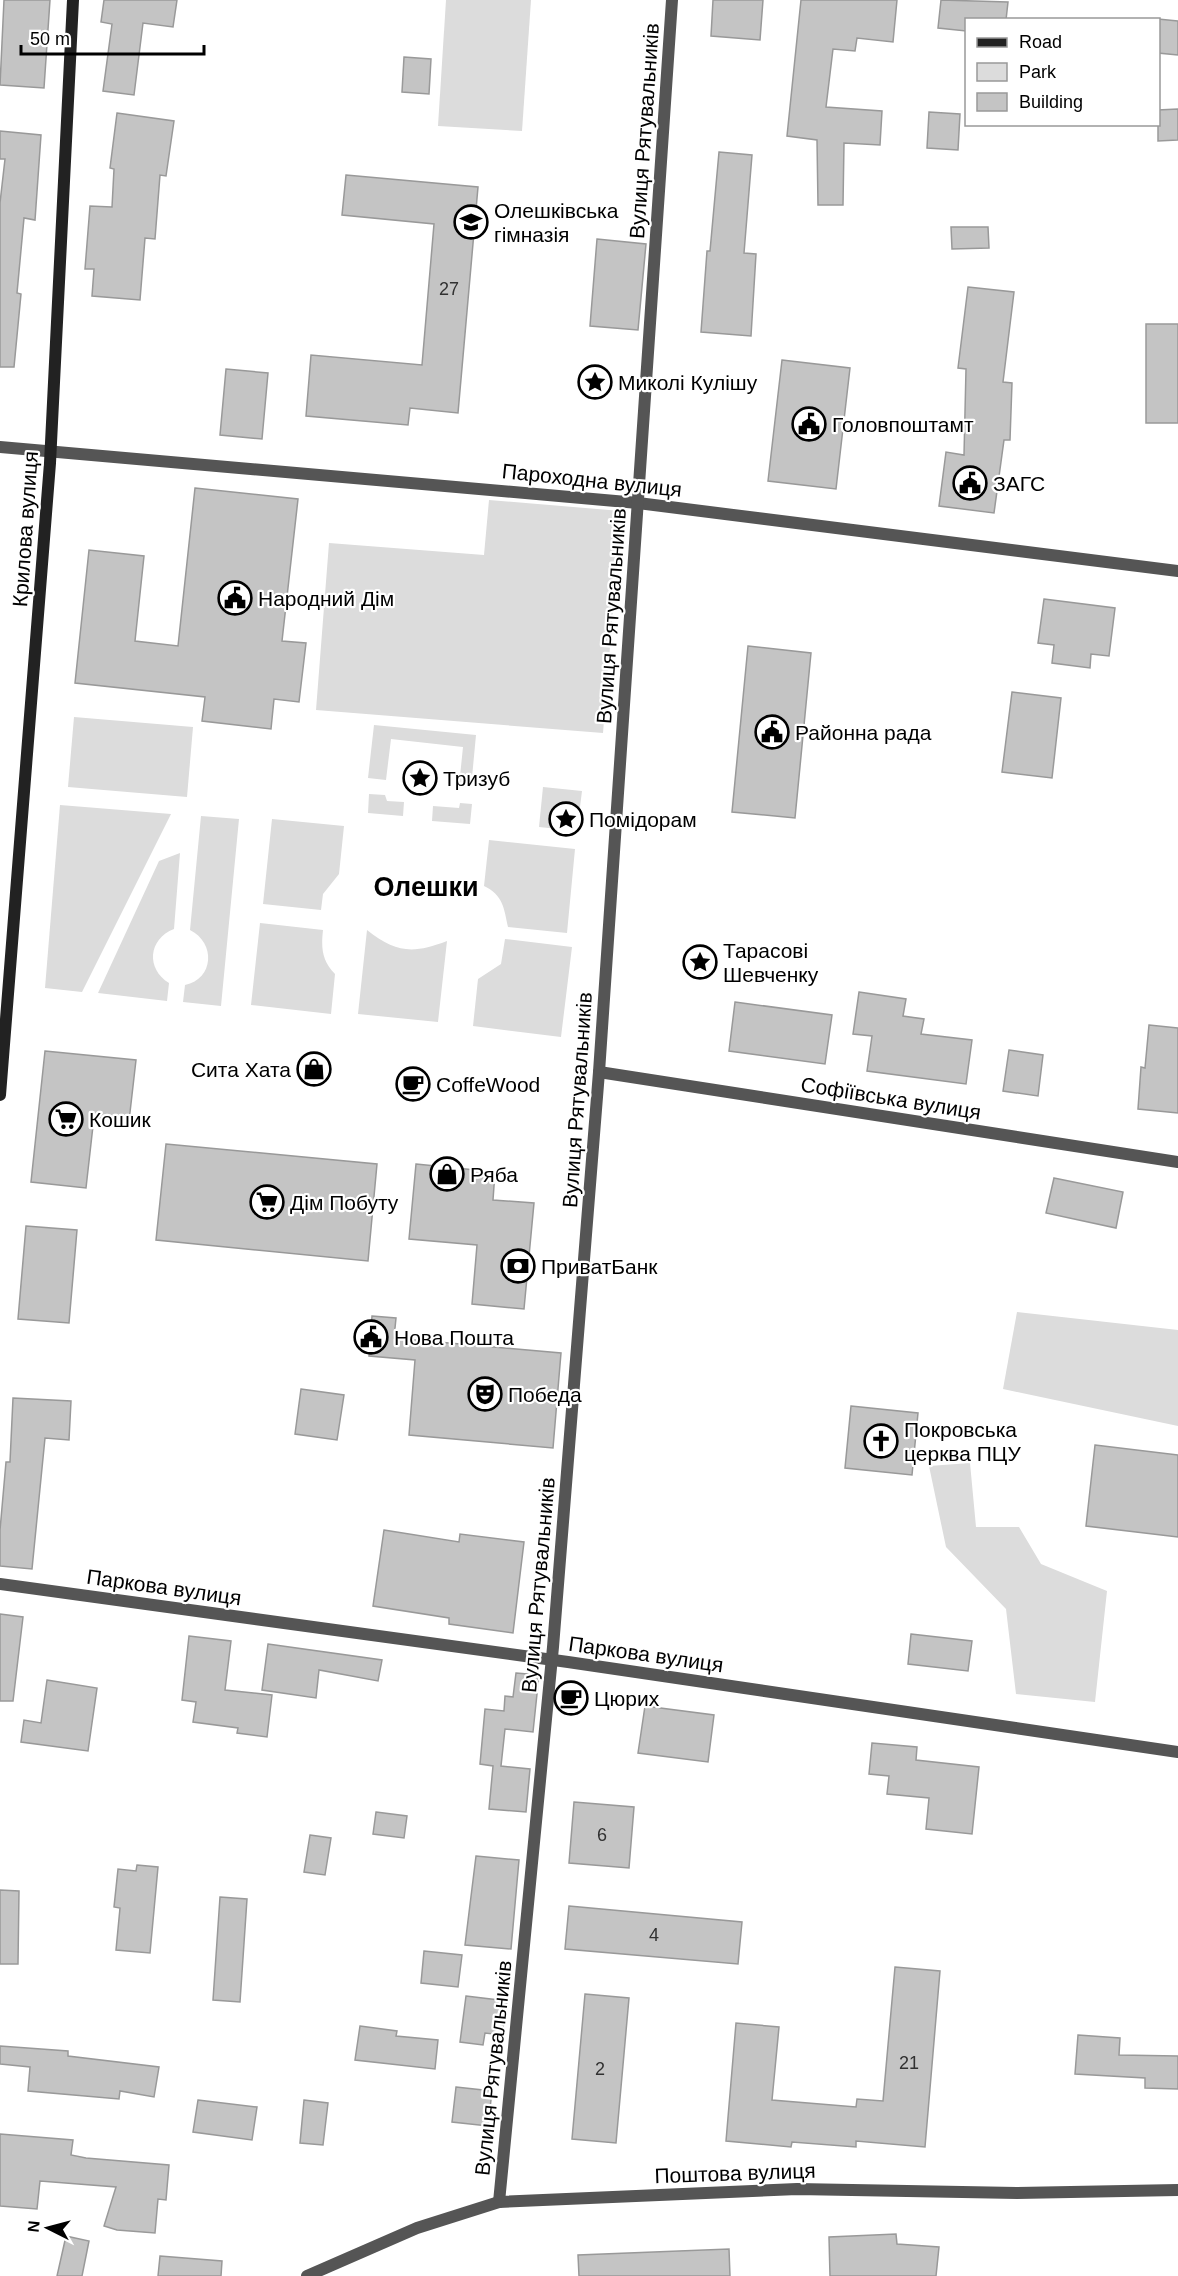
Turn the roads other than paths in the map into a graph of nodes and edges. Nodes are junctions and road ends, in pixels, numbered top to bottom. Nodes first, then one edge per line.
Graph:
1 (74, 0) edge
2 (672, 0) edge
3 (0, 447) edge
4 (50, 450) junction
5 (638, 503) junction
6 (1178, 572) edge
7 (3, 1014) edge
8 (599, 1072) junction
9 (0, 1095) edge
10 (1178, 1162) edge
11 (0, 1584) edge
12 (552, 1660) junction
13 (1178, 1752) edge
14 (1178, 2190) edge
15 (499, 2202) junction
16 (307, 2276) edge

1 - 4 street, Крилова вулиця
2 - 5 street, Вулиця Рятувальників
3 - 4 street, Пароходна вулиця
4 - 5 street, Пароходна вулиця
4 - 7 street, Крилова вулиця
5 - 6 street, Пароходна вулиця
5 - 8 street, Вулиця Рятувальників
7 - 9 street, Крилова вулиця
8 - 10 street, Софіївська вулиця
8 - 12 street, Вулиця Рятувальників
11 - 12 street, Паркова вулиця
12 - 13 street, Паркова вулиця
12 - 15 street, Вулиця Рятувальників
14 - 15 street, Поштова вулиця
15 - 16 street, Поштова вулиця

